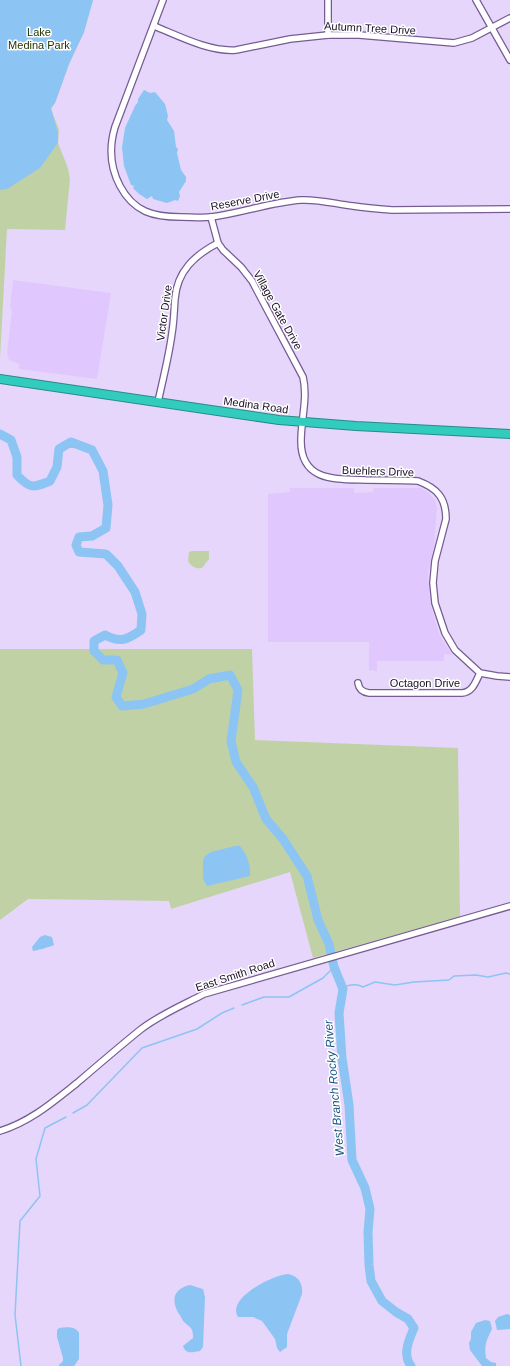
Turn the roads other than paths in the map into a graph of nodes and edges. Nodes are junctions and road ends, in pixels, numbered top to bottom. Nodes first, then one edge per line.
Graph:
1 (163, 0) edge
2 (328, 0) edge
3 (476, 0) edge
4 (510, 18) edge
5 (154, 26) junction
6 (491, 27) junction
7 (328, 35) junction
8 (510, 60) edge
9 (510, 209) edge
10 (211, 217) junction
11 (218, 243) junction
12 (0, 379) edge
13 (158, 402) junction
14 (302, 422) junction
15 (510, 434) edge
16 (480, 673) junction
17 (510, 677) edge
18 (358, 683) dead end
19 (510, 906) edge
20 (0, 1131) edge

1 - 5 street, Reserve Drive
2 - 7 street
3 - 6 street
4 - 6 street, Autumn Tree Drive
5 - 7 street, Autumn Tree Drive
5 - 10 street, Reserve Drive
6 - 7 street, Autumn Tree Drive
6 - 8 street
9 - 10 street, Reserve Drive
10 - 11 street, Village Gate Drive
11 - 13 street, Victor Drive
11 - 14 street, Village Gate Drive
12 - 13 highway, Medina Road
13 - 14 highway, Medina Road
14 - 15 highway, Medina Road
14 - 16 street, Buehlers Drive
16 - 17 street
16 - 18 street, Octagon Drive
19 - 20 street, East Smith Road

